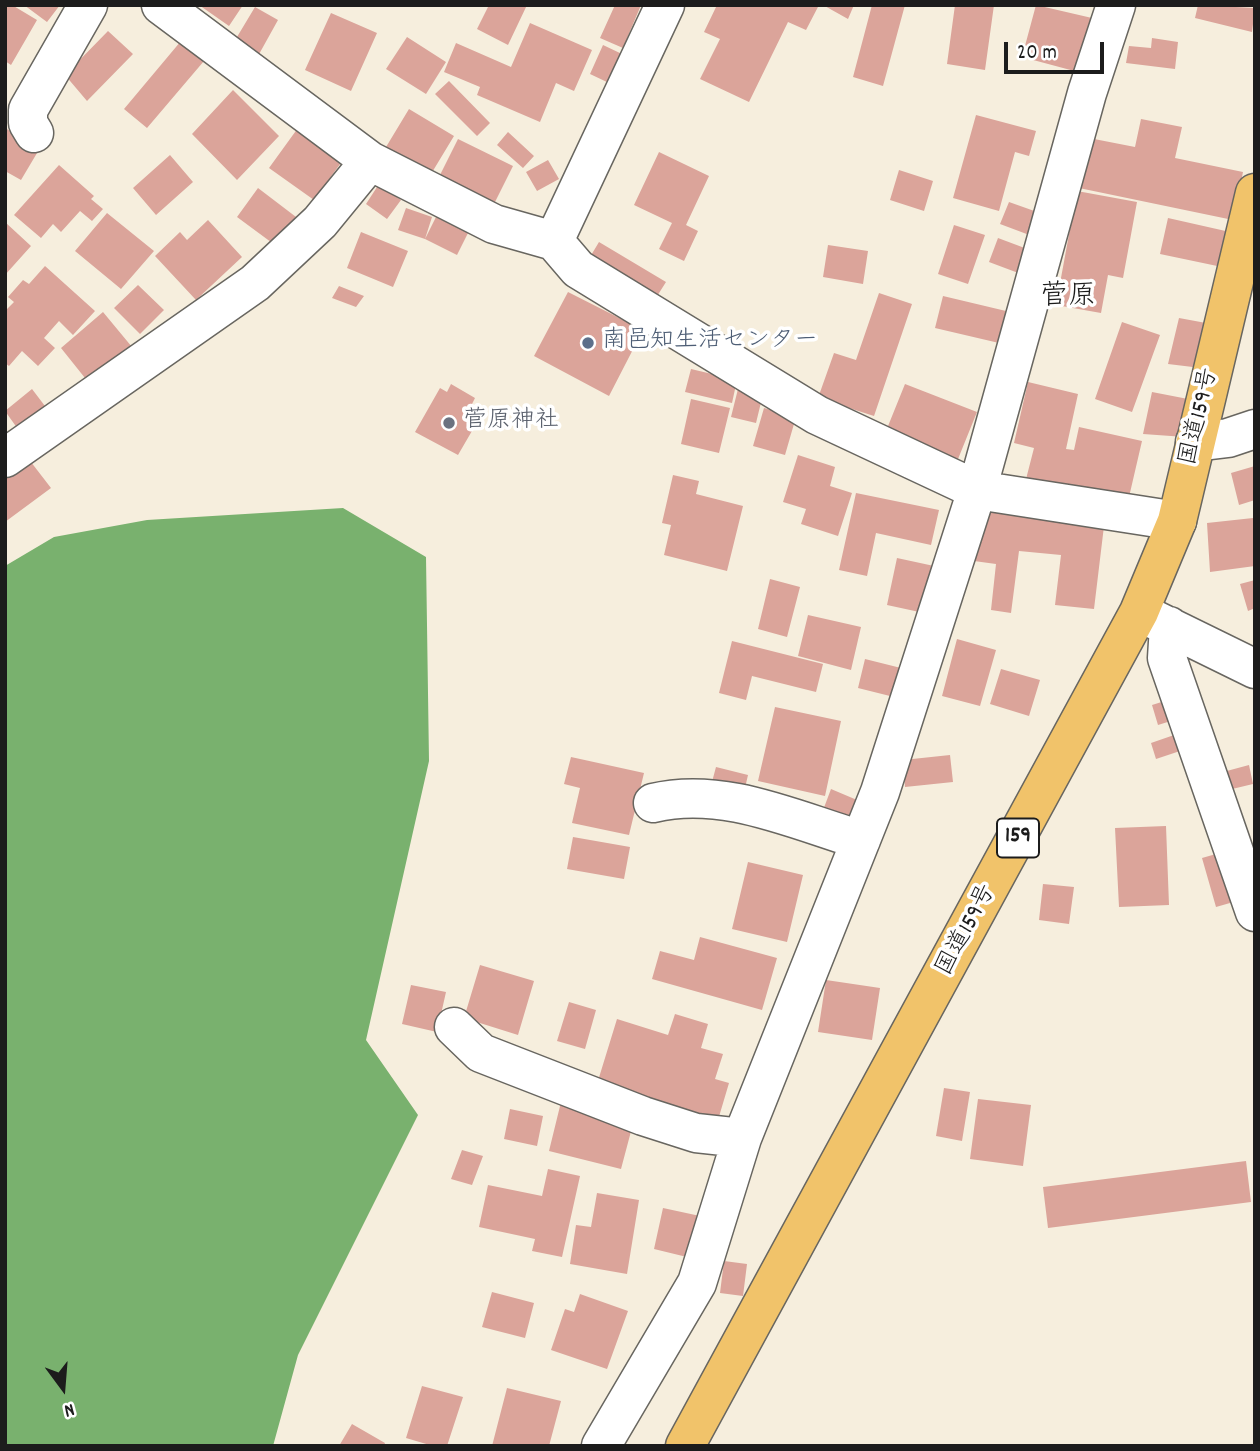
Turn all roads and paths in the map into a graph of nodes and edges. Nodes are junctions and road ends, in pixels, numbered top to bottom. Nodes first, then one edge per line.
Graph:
1 (88, 5) edge
2 (161, 5) edge
3 (665, 5) edge
4 (1107, 7) edge
5 (34, 133) dead end
6 (370, 161) junction
7 (1255, 193) edge
8 (554, 241) junction
9 (1255, 429) edge
10 (1195, 442) junction
11 (5, 458) edge
12 (977, 490) junction
13 (1177, 521) junction
14 (1154, 619) junction
15 (1255, 668) edge
16 (653, 803) dead end
17 (861, 840) junction
18 (1255, 912) edge
19 (454, 1027) dead end
20 (742, 1138) junction
21 (601, 1446) edge
22 (685, 1446) edge

1 - 5 street
2 - 6 street
3 - 8 street
4 - 12 street
6 - 8 street
6 - 11 street
7 - 10 highway, 国道159号 / 159
8 - 12 street
9 - 10 street
10 - 13 highway, 国道159号 / 159
12 - 13 street
12 - 17 street
13 - 14 highway, 国道159号 / 159
14 - 15 street
14 - 18 street
14 - 22 highway, 国道159号 / 159
16 - 17 street
17 - 20 street
19 - 20 street
20 - 21 street

